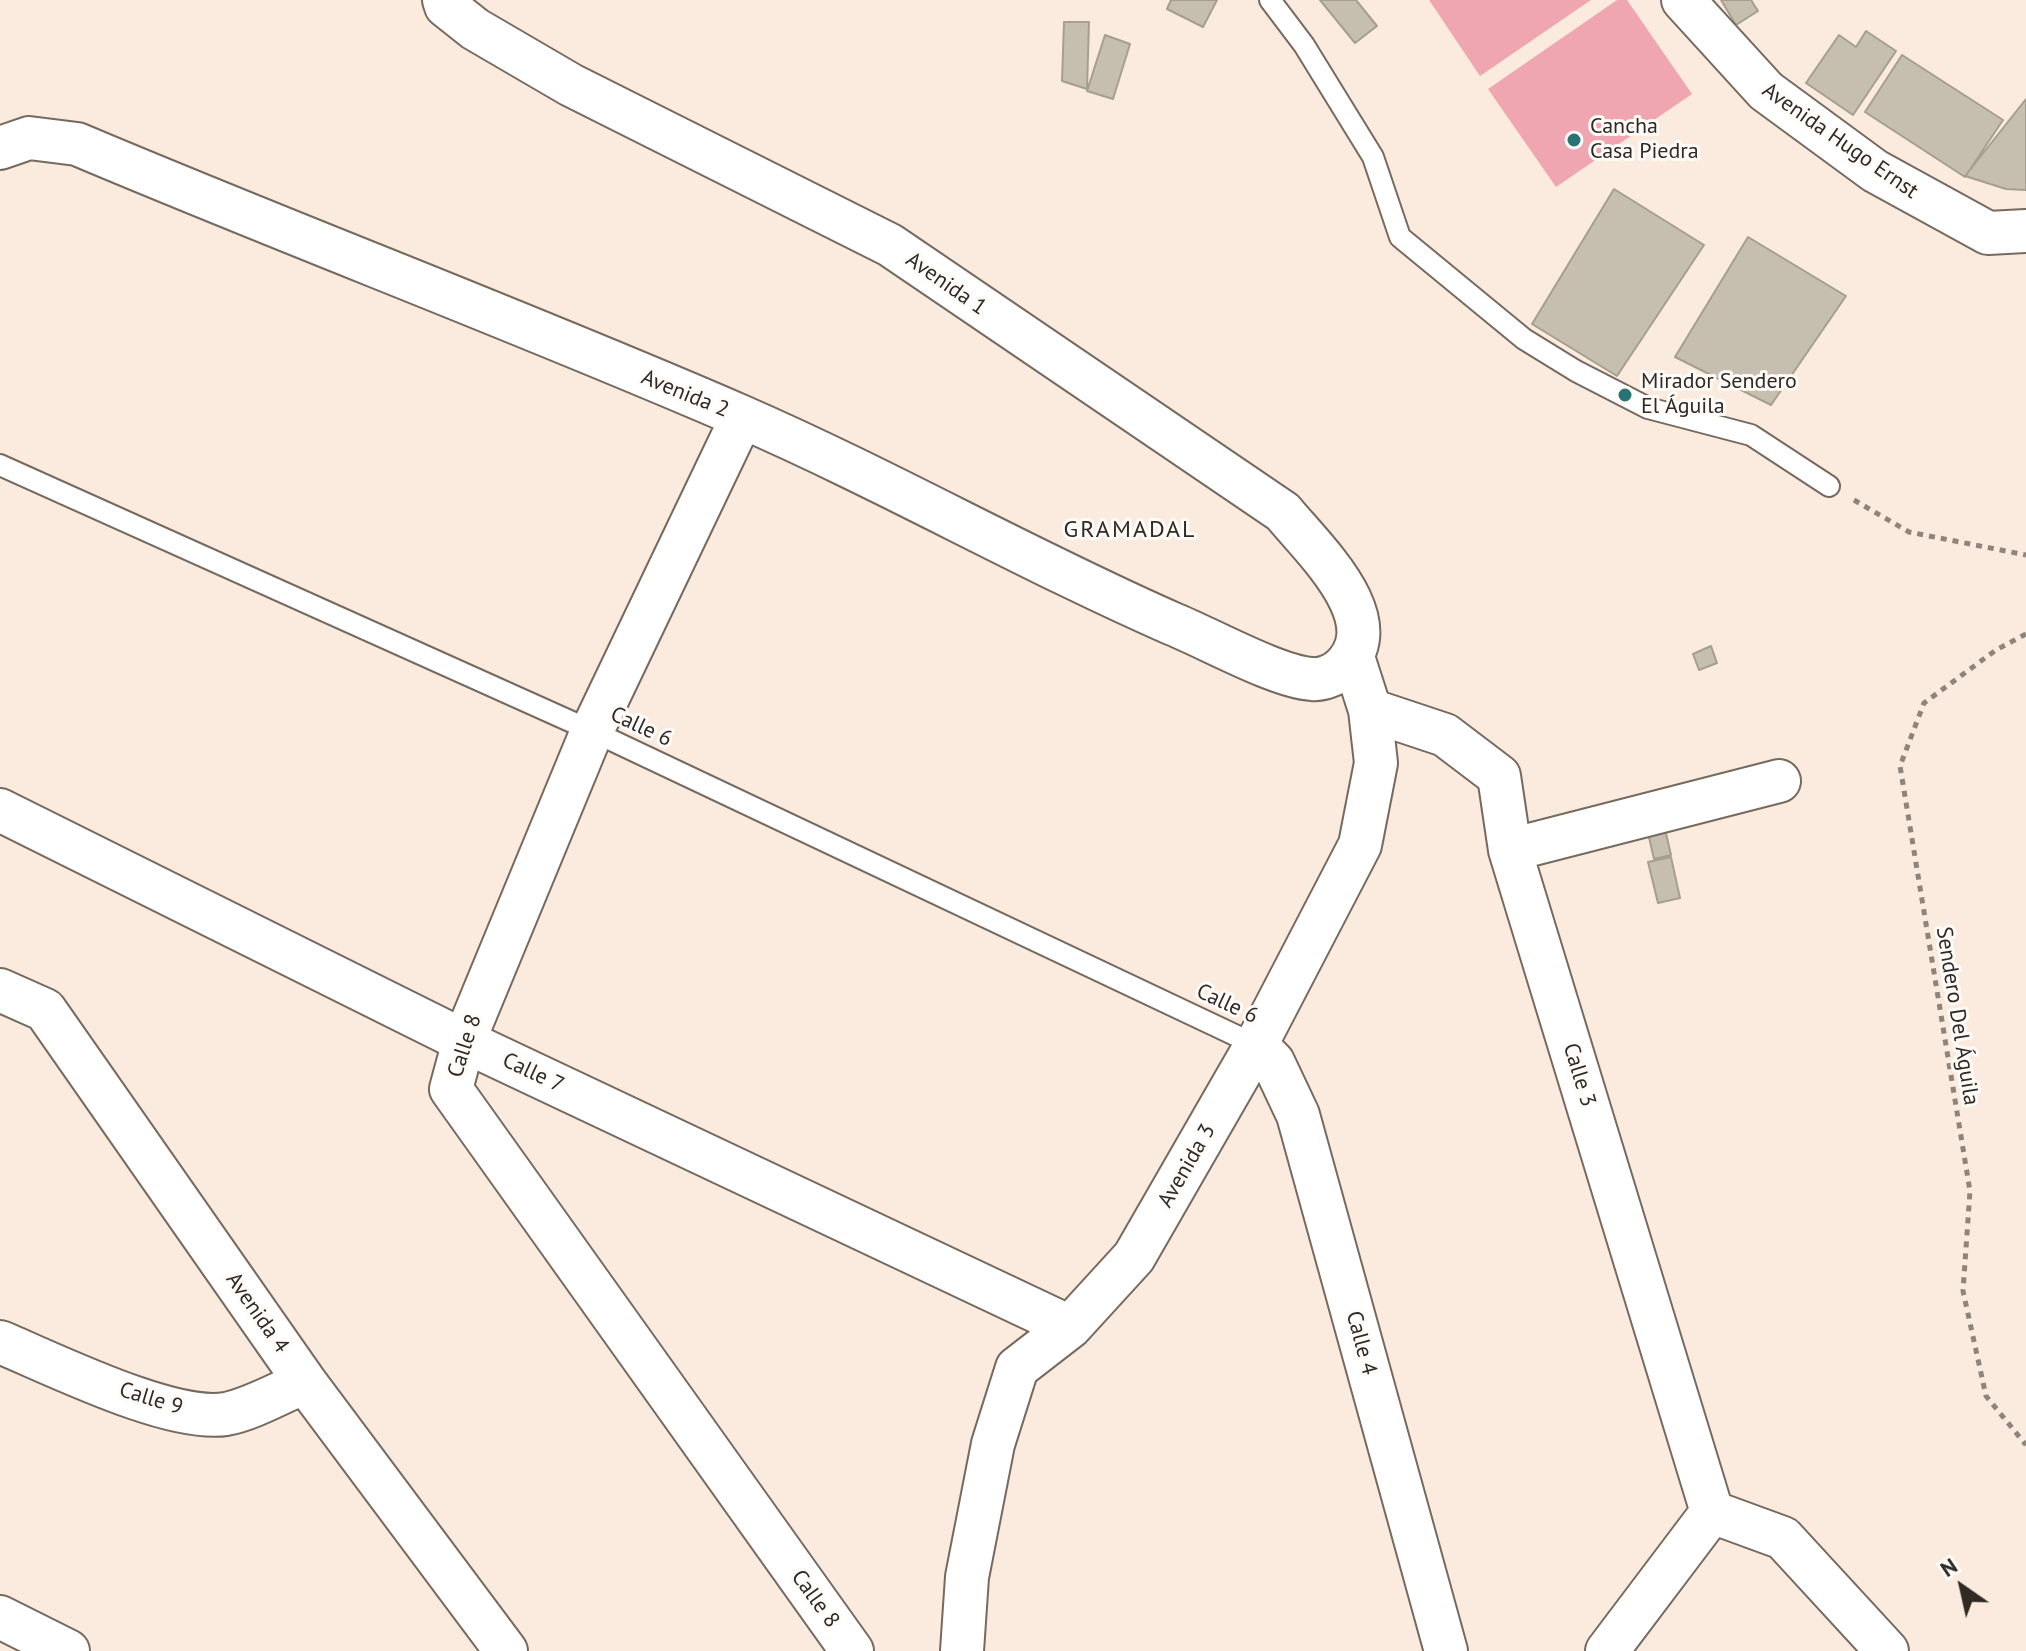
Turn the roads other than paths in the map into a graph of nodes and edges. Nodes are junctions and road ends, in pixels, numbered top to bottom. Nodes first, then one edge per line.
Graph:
1 (444, 0) edge
2 (1270, 0) edge
3 (1683, 0) edge
4 (0, 148) edge
5 (2026, 231) edge
6 (742, 417) junction
7 (0, 465) edge
8 (1829, 486) road end
9 (1353, 657) junction
10 (1370, 710) junction
11 (592, 731) junction
12 (1779, 781) dead end
13 (0, 810) edge
14 (1510, 850) junction
15 (0, 990) edge
16 (464, 1041) junction
17 (1256, 1045) junction
18 (1070, 1327) junction
19 (0, 1342) edge
20 (305, 1382) junction
21 (1712, 1512) junction
22 (0, 1617) edge
23 (68, 1651) edge
24 (506, 1651) edge
25 (852, 1651) edge
26 (962, 1651) edge
27 (1446, 1651) edge
28 (1607, 1651) edge
29 (1887, 1651) edge

1 - 9 street, Avenida 1
2 - 8 lane
3 - 5 street, Avenida Hugo Ernst
4 - 6 street, Avenida 2
6 - 9 street, Avenida 2
6 - 11 street, Calle 8
7 - 11 lane, Calle 6
9 - 10 street, Avenida 3
10 - 14 street, Calle 3
10 - 17 street, Avenida 3
11 - 16 street, Calle 8
11 - 17 lane, Calle 6
12 - 14 street
13 - 16 street, Calle 7
14 - 21 street, Calle 3
15 - 20 street, Avenida 4
16 - 18 street, Calle 7
16 - 25 street, Calle 8
17 - 18 street, Avenida 3
17 - 27 street, Calle 4
18 - 26 street, Avenida 3
19 - 20 street, Calle 9
20 - 24 street, Avenida 4
21 - 28 street
21 - 29 street
22 - 23 street

